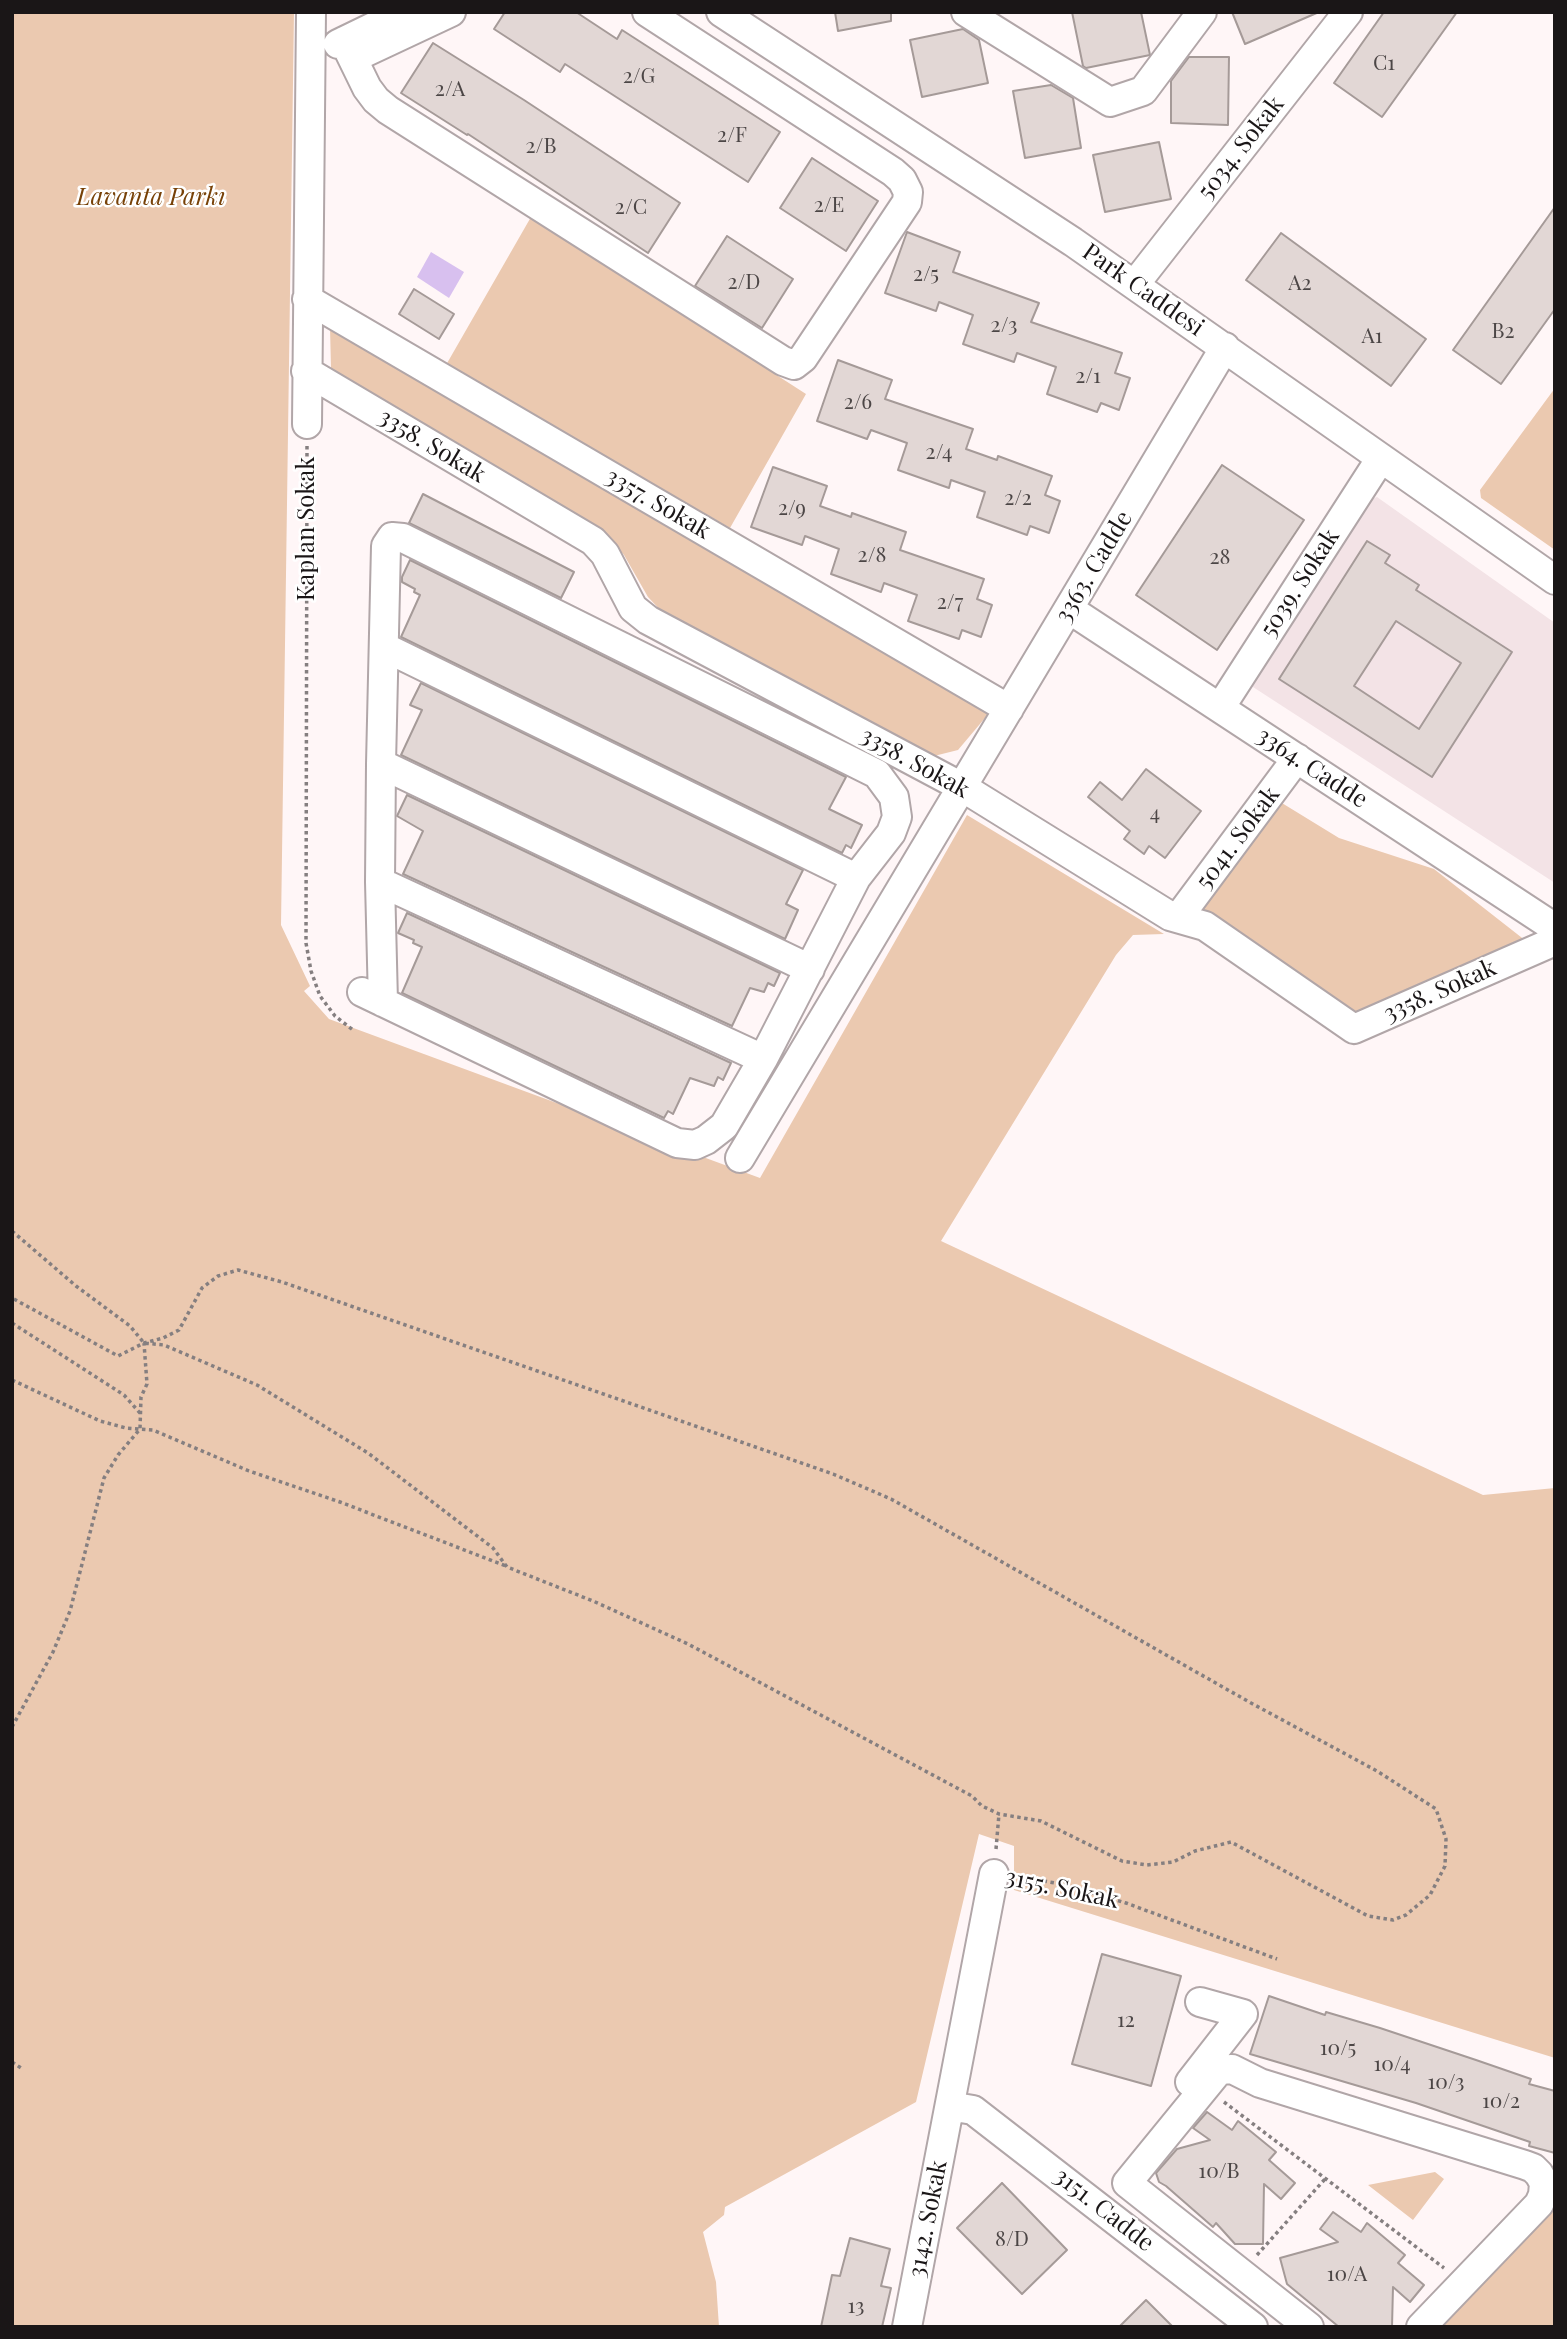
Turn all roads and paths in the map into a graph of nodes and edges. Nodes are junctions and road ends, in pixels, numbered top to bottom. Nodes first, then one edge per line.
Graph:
1 (311, 12) edge
2 (404, 12) edge
3 (451, 12) edge
4 (648, 12) edge
5 (966, 12) edge
6 (1202, 12) edge
7 (1348, 12) edge
8 (738, 17) edge
9 (349, 50) junction
10 (310, 56) junction
11 (1135, 284) junction
12 (307, 299) junction
13 (1225, 347) junction
14 (306, 371) junction
15 (307, 424) joint
16 (1381, 457) junction
17 (1555, 580) edge
18 (1069, 609) junction
19 (384, 647) junction
20 (1220, 708) junction
21 (1009, 709) junction
22 (1297, 758) junction
23 (381, 764) junction
24 (933, 772) junction
25 (962, 787) junction
26 (894, 797) junction
27 (856, 878) junction
28 (380, 881) junction
29 (1178, 918) junction
30 (1552, 924) edge
31 (810, 969) junction
32 (354, 1030) dead end
33 (763, 1059) junction
34 (740, 1158) dead end
35 (12, 1231) edge
36 (12, 1298) edge
37 (12, 1323) edge
38 (144, 1343) junction
39 (12, 1380) edge
40 (142, 1415) junction
41 (140, 1429) junction
42 (507, 1567) junction
43 (12, 1727) edge
44 (999, 1814) junction
45 (994, 1874) junction
46 (1277, 1959) dead end
47 (1200, 2002) dead end
48 (12, 2062) edge
49 (21, 2068) dead end
50 (1205, 2088) junction
51 (949, 2111) junction
52 (1325, 2179) junction
53 (1095, 2202) junction
54 (1445, 2270) dead end
55 (1248, 2277) junction
56 (1242, 2318) edge
57 (907, 2327) edge
58 (1309, 2327) edge
59 (1421, 2327) edge

1 - 10 street, Kaplan Sokak
2 - 9 street
3 - 9 street
4 - 9 street
5 - 6 street
7 - 11 street, 5034. Sokak
8 - 11 street, Park Caddesi
9 - 10 street
10 - 12 street, Kaplan Sokak
11 - 13 street, Park Caddesi
12 - 14 street, Kaplan Sokak
12 - 21 street, 3357. Sokak
13 - 16 street, Park Caddesi
13 - 18 street, 3363. Cadde
14 - 15 street, Kaplan Sokak
14 - 24 street, 3358. Sokak
15 - 32 path, Kaplan Sokak
16 - 17 street, Park Caddesi
16 - 20 street, 5039. Sokak
18 - 20 street, 3364. Cadde
18 - 21 street, 3363. Cadde
19 - 23 street
19 - 26 street
19 - 27 street
20 - 22 street, 3364. Cadde
21 - 25 street, 3363. Cadde
22 - 29 street, 5041. Sokak
22 - 30 street, 3364. Cadde
23 - 28 street
23 - 31 street
24 - 25 street, 3358. Sokak
24 - 26 street
25 - 29 street, 3358. Sokak
25 - 34 street, 3363. Cadde
26 - 27 street
27 - 31 street
28 - 33 street
28 - 33 street
29 - 30 street, 3358. Sokak
31 - 33 street
35 - 38 path
36 - 38 path
37 - 40 path
38 - 40 path
38 - 42 path
38 - 44 path
39 - 41 path
40 - 41 path
41 - 42 path
41 - 43 path
42 - 44 path
44 - 45 path
45 - 46 path, 3155. Sokak
45 - 51 street, 3155. Sokak
47 - 53 street
48 - 49 path
50 - 52 path
50 - 55 street
50 - 59 street
51 - 53 street, 3151. Cadde
51 - 57 street, 3142. Sokak
52 - 54 path
52 - 55 path
53 - 56 street, 3151. Cadde
55 - 56 street
55 - 58 street

